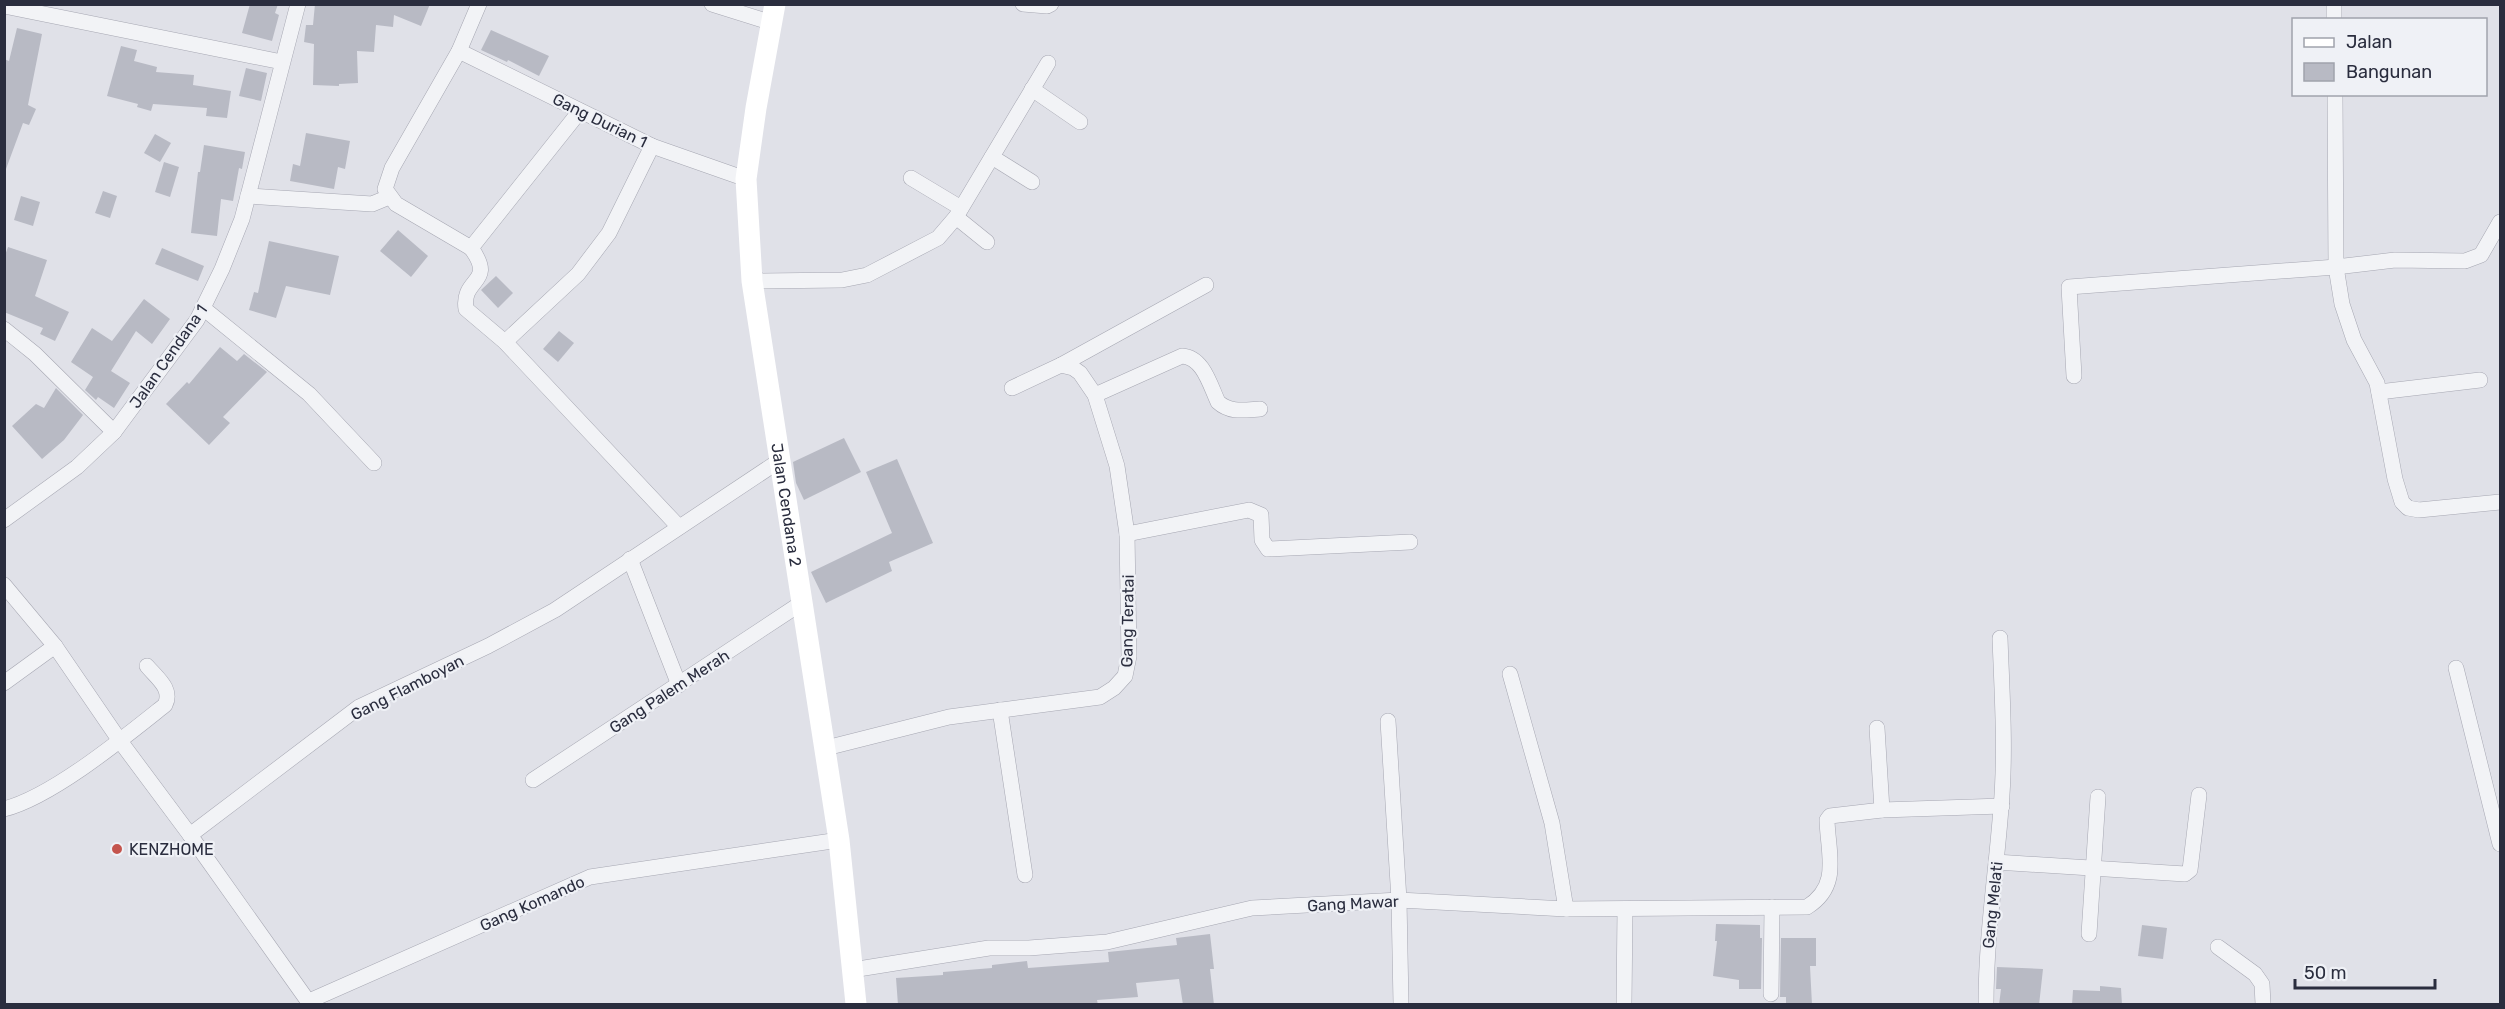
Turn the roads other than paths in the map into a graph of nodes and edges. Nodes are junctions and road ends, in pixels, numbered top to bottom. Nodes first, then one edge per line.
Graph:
1 (298, 4) edge
2 (479, 4) edge
3 (712, 4) edge
4 (1023, 4) edge
5 (1051, 4) edge
6 (4, 6) edge
7 (773, 14) edge
8 (459, 51) junction
9 (282, 62) junction
10 (1048, 63) dead end
11 (1032, 89) junction
12 (2335, 96) edge
13 (580, 111) junction
14 (1080, 122) dead end
15 (652, 146) junction
16 (992, 157) junction
17 (910, 178) dead end
18 (746, 180) junction
19 (1032, 182) dead end
20 (248, 196) junction
21 (389, 196) junction
22 (958, 212) junction
23 (2500, 222) edge
24 (987, 242) dead end
25 (471, 248) junction
26 (2336, 267) junction
27 (752, 281) junction
28 (1206, 285) dead end
29 (203, 308) junction
30 (4, 329) edge
31 (505, 342) junction
32 (1061, 364) junction
33 (2074, 376) dead end
34 (2480, 380) dead end
35 (1012, 388) dead end
36 (2379, 392) junction
37 (1095, 395) junction
38 (1260, 409) dead end
39 (114, 432) junction
40 (779, 461) junction
41 (374, 463) dead end
42 (2500, 502) edge
43 (4, 520) edge
44 (679, 527) junction
45 (1127, 534) junction
46 (1410, 542) dead end
47 (630, 560) junction
48 (4, 585) edge
49 (803, 602) junction
50 (2000, 638) dead end
51 (55, 646) junction
52 (147, 666) dead end
53 (2456, 668) dead end
54 (1510, 674) dead end
55 (4, 683) edge
56 (679, 685) junction
57 (1000, 710) junction
58 (1388, 721) dead end
59 (1877, 728) dead end
60 (120, 741) junction
61 (826, 748) junction
62 (533, 780) dead end
63 (2199, 795) dead end
64 (2098, 797) dead end
65 (2002, 806) junction
66 (4, 809) edge
67 (1882, 810) junction
68 (190, 835) junction
69 (839, 840) junction
70 (2500, 844) edge
71 (1996, 862) junction
72 (2094, 868) junction
73 (1025, 875) dead end
74 (1399, 900) junction
75 (1772, 907) junction
76 (1566, 909) junction
77 (1625, 909) junction
78 (2089, 934) dead end
79 (2218, 947) dead end
80 (852, 970) junction
81 (1771, 994) dead end
82 (309, 1003) edge
83 (856, 1005) edge
84 (1401, 1005) edge
85 (1624, 1005) edge
86 (1986, 1005) edge
87 (2263, 1005) edge

1 - 9 street, Jalan Cendana 1
2 - 8 street
3 - 7 street
4 - 5 street
6 - 9 street
7 - 18 street, Jalan Cendana 2
8 - 13 street, Gang Durian 1
8 - 21 street
9 - 20 street, Jalan Cendana 1
10 - 11 street
11 - 14 street
11 - 16 street
12 - 26 street
13 - 15 street, Gang Durian 1
13 - 25 street
15 - 18 street, Gang Durian 1
15 - 31 street
16 - 19 street
16 - 22 street
17 - 22 street
18 - 27 street, Jalan Cendana 2
20 - 21 street
20 - 29 street, Jalan Cendana 1
21 - 25 street
22 - 24 street
22 - 27 street
23 - 26 street
25 - 31 street
26 - 33 street
26 - 36 street
27 - 40 street, Jalan Cendana 2
28 - 32 street
29 - 39 street, Jalan Cendana 1
29 - 41 street
30 - 39 street
31 - 44 street
32 - 35 street
32 - 37 street, Gang Teratai
34 - 36 street
36 - 42 street
37 - 38 street
37 - 45 street, Gang Teratai
39 - 43 street, Jalan Cendana 1
40 - 44 street, Gang Flamboyan
40 - 49 street, Jalan Cendana 2
44 - 47 street, Gang Flamboyan
45 - 46 street
45 - 57 street, Gang Teratai
47 - 56 street
47 - 68 street, Gang Flamboyan
48 - 51 street
49 - 56 street, Gang Palem Merah
49 - 61 street, Jalan Cendana 2
50 - 65 street, Gang Melati
51 - 55 street
51 - 60 street
52 - 60 street
53 - 70 street
54 - 76 street
56 - 62 street, Gang Palem Merah
57 - 61 street, Gang Teratai
57 - 73 street
58 - 74 street
59 - 67 street
60 - 66 street
60 - 68 street
61 - 69 street, Jalan Cendana 2
63 - 72 street
64 - 72 street
65 - 67 street
65 - 71 street, Gang Melati
67 - 75 street, Gang Mawar
68 - 82 street
69 - 80 street, Jalan Cendana 2
69 - 82 street, Gang Komando
71 - 72 street
71 - 86 street, Gang Melati
72 - 78 street
74 - 76 street, Gang Mawar
74 - 80 street, Gang Mawar
74 - 84 street
75 - 77 street, Gang Mawar
75 - 81 street
76 - 77 street, Gang Mawar
77 - 85 street
79 - 87 street
80 - 83 street, Jalan Cendana 2

